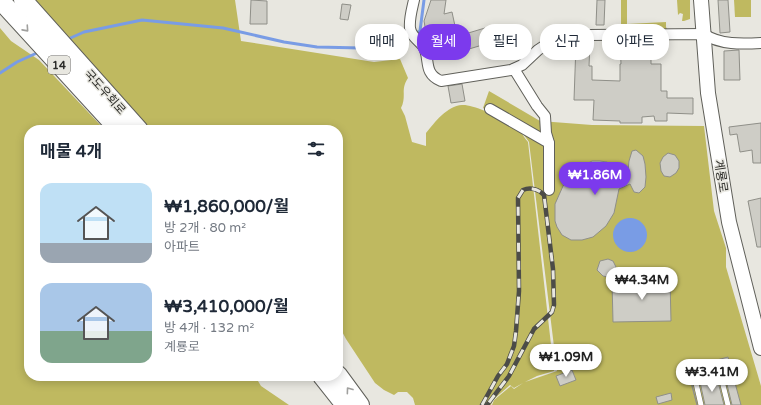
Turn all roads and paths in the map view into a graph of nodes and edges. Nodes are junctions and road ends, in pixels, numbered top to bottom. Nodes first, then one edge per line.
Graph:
1 (0, 0) edge
2 (22, 0) edge
3 (414, 0) edge
4 (701, 0) edge
5 (704, 34) junction
6 (761, 44) edge
7 (514, 69) junction
8 (490, 109) dead end
9 (113, 125) edge
10 (134, 125) edge
11 (549, 143) junction
12 (550, 190) dead end
13 (761, 348) edge
14 (326, 381) edge
15 (342, 381) edge
16 (345, 405) edge
17 (360, 405) edge
18 (701, 405) edge
19 (728, 405) edge

1 -> 9 highway, 국도우회로 / 14
2 - 10 highway, 국도우회로 / 14
3 - 7 street
4 - 5 street, 계룡로
5 - 6 street
5 - 7 street
5 - 13 street, 계룡로
7 - 11 street
8 - 11 street
11 - 12 street
14 - 16 highway
17 -> 15 highway
18 - 19 lane

